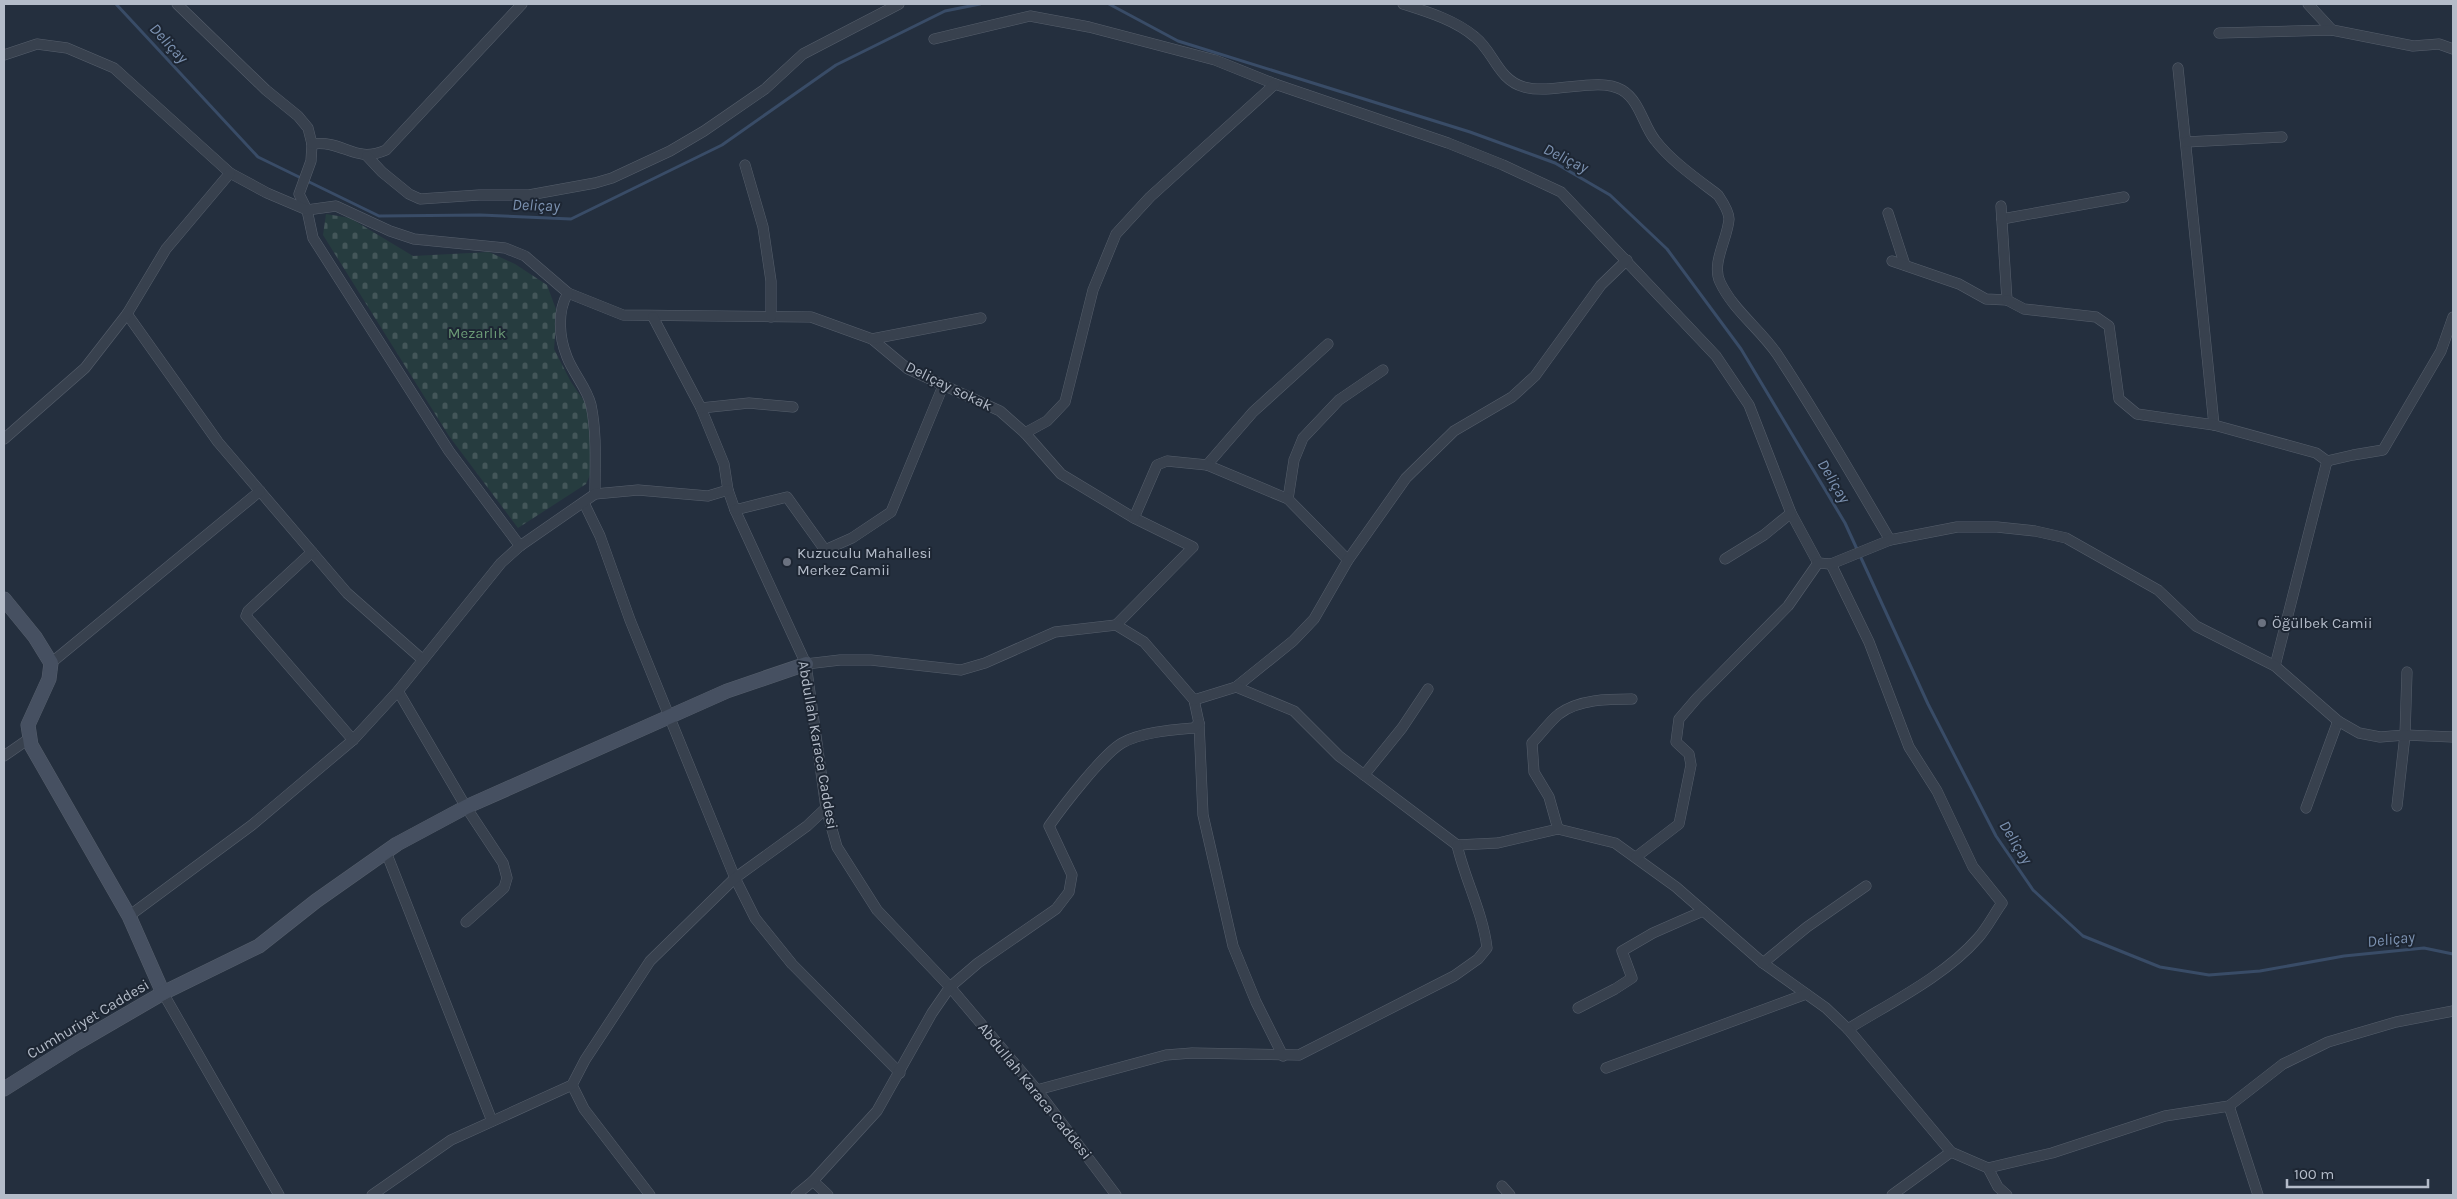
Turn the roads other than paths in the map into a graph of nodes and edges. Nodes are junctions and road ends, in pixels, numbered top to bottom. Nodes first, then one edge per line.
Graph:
1 (177, 4) edge
2 (522, 4) edge
3 (899, 4) edge
4 (1403, 4) edge
5 (2308, 4) edge
6 (2332, 30) junction
7 (2219, 33) dead end
8 (934, 39) dead end
9 (2453, 50) edge
10 (4, 54) edge
11 (2178, 68) dead end
12 (1275, 84) junction
13 (2282, 136) dead end
14 (2186, 142) junction
15 (312, 144) junction
16 (367, 156) junction
17 (745, 165) dead end
18 (230, 173) junction
19 (2124, 197) dead end
20 (2001, 206) dead end
21 (308, 210) junction
22 (1888, 213) dead end
23 (2002, 219) junction
24 (1627, 260) junction
25 (1892, 261) dead end
26 (1905, 265) junction
27 (568, 293) junction
28 (2007, 300) junction
29 (127, 314) junction
30 (654, 317) junction
31 (772, 317) junction
32 (2453, 317) edge
33 (981, 318) dead end
34 (872, 339) junction
35 (1328, 344) dead end
36 (2453, 350) edge
37 (2441, 351) junction
38 (1383, 370) dead end
39 (943, 386) junction
40 (793, 407) dead end
41 (701, 408) junction
42 (2214, 426) junction
43 (1025, 433) junction
44 (4, 438) edge
45 (2328, 462) junction
46 (1207, 465) junction
47 (728, 490) junction
48 (260, 491) junction
49 (595, 494) junction
50 (1288, 499) junction
51 (584, 503) junction
52 (735, 510) junction
53 (1791, 513) junction
54 (1134, 518) junction
55 (1890, 540) junction
56 (520, 546) junction
57 (312, 552) junction
58 (1725, 559) dead end
59 (1348, 560) junction
60 (1818, 563) junction
61 (1831, 564) junction
62 (4, 599) edge
63 (1116, 625) junction
64 (423, 660) junction
65 (51, 663) junction
66 (806, 664) junction
67 (2275, 666) junction
68 (2407, 672) dead end
69 (1236, 688) junction
70 (1428, 689) dead end
71 (398, 690) junction
72 (1632, 699) dead end
73 (1194, 700) junction
74 (669, 717) junction
75 (2338, 721) junction
76 (1200, 723) junction
77 (2405, 735) junction
78 (2453, 737) edge
79 (30, 738) junction
80 (353, 740) junction
81 (4, 756) edge
82 (1364, 775) junction
83 (2397, 806) dead end
84 (466, 807) junction
85 (826, 808) junction
86 (2306, 808) dead end
87 (1558, 829) junction
88 (1457, 845) junction
89 (386, 852) junction
90 (1636, 857) junction
91 (734, 878) junction
92 (1866, 886) dead end
93 (1703, 911) junction
94 (129, 916) junction
95 (466, 922) dead end
96 (1763, 963) junction
97 (950, 987) junction
98 (164, 993) junction
99 (1806, 994) junction
100 (1578, 1008) dead end
101 (2453, 1011) edge
102 (1848, 1030) junction
103 (1283, 1056) junction
104 (1606, 1068) dead end
105 (900, 1073) junction
106 (572, 1085) junction
107 (4, 1089) edge
108 (1037, 1090) junction
109 (2229, 1106) junction
110 (492, 1121) junction
111 (1951, 1152) junction
112 (1988, 1168) junction
113 (813, 1181) junction
114 (1502, 1186) dead end
115 (279, 1195) edge
116 (372, 1195) edge
117 (650, 1195) edge
118 (796, 1195) edge
119 (828, 1195) edge
120 (1116, 1195) edge
121 (1510, 1195) edge
122 (1892, 1195) edge
123 (2007, 1195) edge
124 (2258, 1195) edge

1 - 15 street
2 - 16 street
3 - 16 street
4 - 55 street
5 - 6 street
6 - 7 street
6 - 9 street
8 - 12 street
10 - 18 street
11 - 14 street
12 - 24 street
12 - 43 street
13 - 14 street
14 - 42 street
15 - 16 street
15 - 21 street
17 - 31 street
18 - 21 street
18 - 29 street
19 - 23 street
20 - 23 street
21 - 27 street, Deliçay sokak
21 - 56 street
22 - 26 street
23 - 28 street
24 - 53 street
24 - 59 street
25 - 26 street
26 - 28 street
27 - 30 street, Deliçay sokak
27 - 49 street
28 - 42 street
29 - 44 street
29 - 48 street
30 - 31 street, Deliçay sokak
30 - 41 street, Abdullah Karaca Caddesi
31 - 34 street, Deliçay sokak
32 - 37 street
33 - 34 street
34 - 39 street, Deliçay sokak
35 - 46 street
36 - 37 street
37 - 45 street
38 - 50 street
39 - 43 street, Deliçay sokak
39 - 52 street
40 - 41 street
41 - 47 street, Abdullah Karaca Caddesi
42 - 45 street
43 - 54 street, Deliçay sokak
45 - 67 street
46 - 50 street
46 - 54 street
47 - 49 street
47 - 52 street, Abdullah Karaca Caddesi
48 - 57 street
48 - 65 street
49 - 51 street
50 - 59 street
51 - 56 street
51 - 74 street
52 - 66 street, Abdullah Karaca Caddesi
53 - 58 street
53 - 60 street
54 - 63 street, Deliçay sokak
55 - 61 street
55 - 67 street
56 - 64 street
57 - 64 street
57 - 80 street
59 - 69 street
60 - 61 street
60 - 90 street
61 - 102 street
62 - 65 street
63 - 66 street
63 - 73 street
64 - 71 street
65 - 79 street
66 - 74 street, Cumhuriyet Caddesi
66 - 85 street, Abdullah Karaca Caddesi
67 - 75 street
68 - 77 street
69 - 73 street
69 - 82 street
70 - 82 street
71 - 80 street
71 - 84 street
72 - 87 street
73 - 76 street
74 - 84 street, Cumhuriyet Caddesi
74 - 91 street
75 - 77 street
75 - 86 street
76 - 97 street
76 - 103 street
77 - 78 street
77 - 83 street
79 - 81 street
79 - 94 street
80 - 94 street
82 - 88 street
84 - 89 street, Cumhuriyet Caddesi
84 - 95 street
85 - 91 street
85 - 97 street, Abdullah Karaca Caddesi
87 - 88 street
87 - 90 street
88 - 103 street
89 - 98 street, Cumhuriyet Caddesi
89 - 110 street
90 - 93 street
91 - 105 street
91 - 106 street
92 - 96 street
93 - 96 street
93 - 100 street
94 - 98 street
96 - 99 street
97 - 105 street
97 - 108 street, Abdullah Karaca Caddesi
98 - 107 street, Cumhuriyet Caddesi
98 - 115 street
99 - 102 street
99 - 104 street
101 - 109 street
102 - 111 street
103 - 108 street
105 - 113 street
106 - 110 street
106 - 117 street
108 - 120 street, Abdullah Karaca Caddesi
109 - 112 street
109 - 124 street
110 - 116 street
111 - 112 street
111 - 122 street
112 - 123 street
113 - 118 street
113 - 119 street
114 - 121 street

